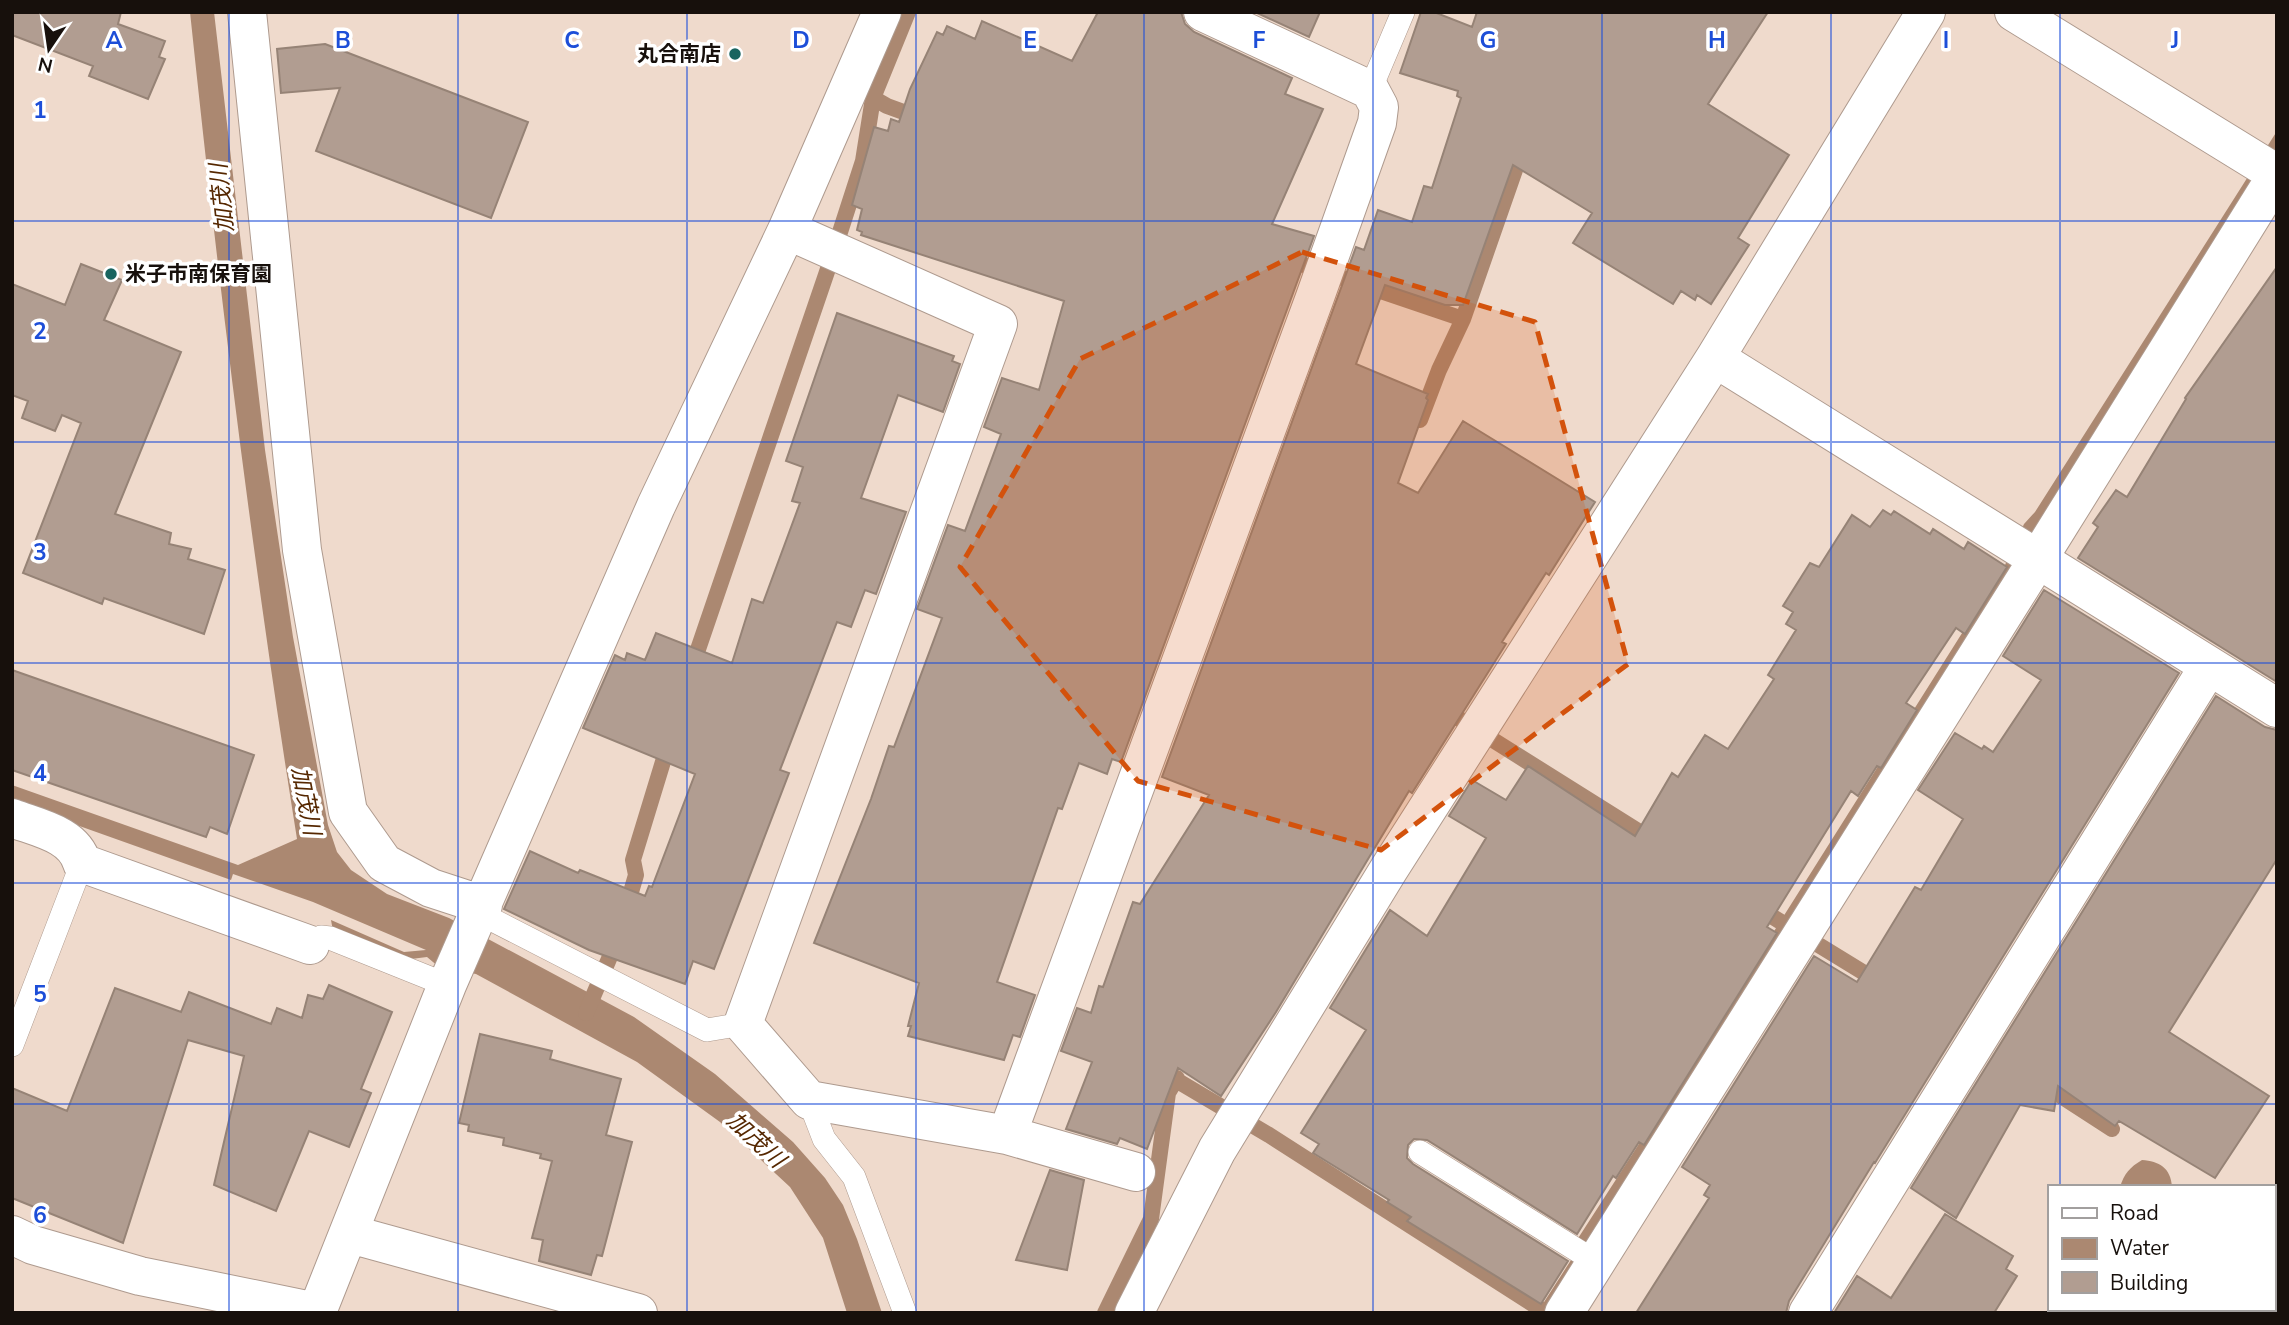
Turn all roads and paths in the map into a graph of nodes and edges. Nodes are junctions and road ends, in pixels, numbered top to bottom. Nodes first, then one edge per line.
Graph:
1 (247, 12) edge
2 (882, 12) edge
3 (1203, 12) edge
4 (1402, 12) edge
5 (1926, 12) edge
6 (2014, 12) edge
7 (1370, 90) junction
8 (2277, 174) edge
9 (787, 230) junction
10 (1715, 358) junction
11 (2038, 559) junction
12 (2209, 666) junction
13 (2277, 708) edge
14 (12, 818) edge
15 (82, 863) junction
16 (481, 909) junction
17 (310, 945) joint
18 (447, 985) junction
19 (743, 1024) junction
20 (12, 1045) edge
21 (809, 1100) junction
22 (1007, 1135) junction
23 (1420, 1152) dead end
24 (1136, 1172) dead end
25 (350, 1234) junction
26 (12, 1235) edge
27 (1596, 1262) junction
28 (638, 1313) edge
29 (905, 1313) edge
30 (1134, 1313) edge
31 (1564, 1313) edge
32 (1808, 1313) edge

1 - 16 street
2 - 9 street
3 - 7 street
4 - 7 lane
5 - 10 street
6 - 8 street
7 - 22 street
8 - 11 street
9 - 16 street
9 - 19 street
10 - 11 street
10 - 30 street
11 - 12 street
11 - 27 street
12 - 13 street
12 - 32 street
14 - 15 street
15 - 17 street
15 - 20 lane
16 - 18 street
16 - 19 lane
17 - 18 lane
18 - 25 street
19 - 21 street
21 - 22 street
21 - 29 lane
22 - 24 street
23 - 27 lane
25 - 26 street
25 - 28 street
27 - 31 street

